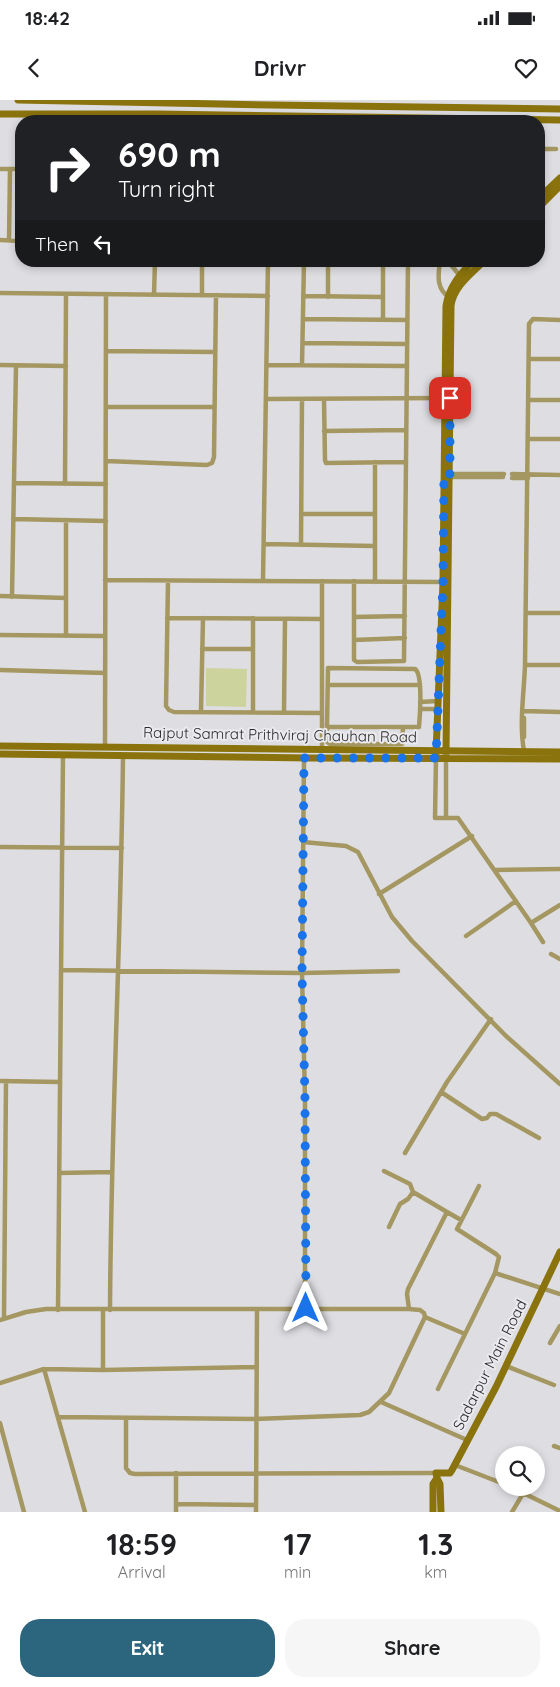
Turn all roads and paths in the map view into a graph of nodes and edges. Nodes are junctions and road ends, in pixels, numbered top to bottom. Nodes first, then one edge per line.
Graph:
1 (18, 100) edge
2 (206, 102) edge
3 (271, 103) edge
4 (436, 104) edge
5 (560, 109) edge
6 (0, 114) edge
7 (53, 115) edge
8 (545, 120) edge
9 (560, 120) edge
10 (545, 149) edge
11 (556, 149) dead end
12 (0, 169) edge
13 (10, 169) junction
14 (15, 169) edge
15 (560, 178) edge
16 (545, 185) edge
17 (560, 186) edge
18 (545, 201) edge
19 (0, 240) edge
20 (8, 240) junction
21 (15, 241) edge
22 (155, 267) edge
23 (202, 267) edge
24 (268, 267) edge
25 (304, 267) edge
26 (328, 267) edge
27 (384, 267) edge
28 (408, 267) edge
29 (439, 267) edge
30 (454, 267) edge
31 (468, 267) edge
32 (478, 267) edge
33 (460, 276) junction
34 (0, 293) edge
35 (66, 294) junction
36 (106, 294) junction
37 (154, 295) junction
38 (202, 295) junction
39 (216, 295) junction
40 (268, 296) junction
41 (304, 296) junction
42 (328, 297) junction
43 (384, 298) junction
44 (450, 298) junction
45 (303, 319) junction
46 (383, 320) junction
47 (407, 320) junction
48 (560, 320) edge
49 (303, 343) junction
50 (407, 344) junction
51 (106, 351) junction
52 (215, 352) junction
53 (529, 359) junction
54 (560, 359) edge
55 (267, 365) junction
56 (302, 365) junction
57 (0, 366) edge
58 (16, 366) junction
59 (66, 366) junction
60 (406, 366) junction
61 (324, 398) junction
62 (406, 398) junction
63 (447, 398) junction
64 (266, 399) junction
65 (302, 399) junction
66 (528, 400) junction
67 (560, 400) edge
68 (106, 407) junction
69 (214, 407) junction
70 (406, 430) junction
71 (324, 431) junction
72 (528, 438) junction
73 (560, 439) edge
74 (106, 461) junction
75 (375, 462) junction
76 (406, 462) junction
77 (447, 475) junction
78 (560, 475) edge
79 (504, 476) dead end
80 (512, 476) dead end
81 (528, 476) junction
82 (14, 483) junction
83 (66, 484) junction
84 (106, 484) junction
85 (301, 514) junction
86 (375, 514) junction
87 (13, 519) junction
88 (66, 520) junction
89 (106, 521) junction
90 (264, 544) junction
91 (301, 545) junction
92 (375, 546) junction
93 (106, 580) junction
94 (168, 581) junction
95 (263, 581) junction
96 (322, 581) junction
97 (354, 582) junction
98 (375, 582) junction
99 (406, 582) junction
100 (445, 582) junction
101 (0, 596) edge
102 (12, 597) junction
103 (66, 598) junction
104 (526, 613) junction
105 (560, 613) edge
106 (405, 616) junction
107 (354, 617) junction
108 (167, 618) junction
109 (203, 618) junction
110 (253, 618) junction
111 (285, 619) junction
112 (322, 619) junction
113 (0, 634) edge
114 (66, 635) junction
115 (106, 636) junction
116 (405, 638) junction
117 (354, 640) junction
118 (202, 649) junction
119 (253, 649) junction
120 (525, 665) junction
121 (560, 665) edge
122 (0, 670) edge
123 (105, 673) junction
124 (328, 685) junction
125 (420, 685) junction
126 (420, 702) junction
127 (438, 705) junction
128 (420, 709) junction
129 (201, 711) junction
130 (253, 712) junction
131 (284, 712) junction
132 (560, 712) edge
133 (322, 713) junction
134 (523, 713) junction
135 (327, 727) junction
136 (403, 728) junction
137 (0, 746) edge
138 (105, 747) junction
139 (322, 749) junction
140 (524, 751) junction
141 (560, 752) edge
142 (0, 754) edge
143 (436, 754) junction
144 (446, 754) junction
145 (63, 755) junction
146 (123, 756) junction
147 (304, 758) junction
148 (560, 759) edge
149 (446, 818) junction
150 (472, 836) junction
151 (303, 842) junction
152 (0, 847) edge
153 (62, 848) junction
154 (122, 848) junction
155 (560, 869) edge
156 (495, 870) junction
157 (379, 894) junction
158 (516, 902) junction
159 (560, 905) edge
160 (531, 924) junction
161 (466, 936) dead end
162 (543, 942) dead end
163 (551, 954) dead end
164 (560, 959) edge
165 (61, 970) junction
166 (117, 970) junction
167 (398, 971) dead end
168 (302, 973) junction
169 (490, 1019) junction
170 (0, 1081) edge
171 (6, 1081) junction
172 (60, 1082) junction
173 (560, 1084) edge
174 (441, 1092) junction
175 (539, 1138) dead end
176 (405, 1153) dead end
177 (384, 1171) dead end
178 (111, 1172) junction
179 (59, 1173) junction
180 (479, 1186) dead end
181 (413, 1192) junction
182 (446, 1212) junction
183 (462, 1220) junction
184 (389, 1227) dead end
185 (560, 1252) edge
186 (495, 1274) junction
187 (2, 1283) edge
188 (544, 1289) junction
189 (560, 1294) edge
190 (306, 1308) junction
191 (257, 1309) junction
192 (58, 1310) junction
193 (103, 1310) junction
194 (110, 1310) junction
195 (409, 1310) junction
196 (425, 1317) junction
197 (2, 1319) edge
198 (560, 1326) edge
199 (465, 1334) junction
200 (550, 1343) dead end
201 (506, 1366) junction
202 (257, 1367) junction
203 (44, 1369) junction
204 (103, 1370) junction
205 (0, 1383) edge
206 (554, 1385) dead end
207 (438, 1389) dead end
208 (381, 1402) junction
209 (58, 1417) junction
210 (126, 1418) junction
211 (255, 1419) junction
212 (0, 1423) edge
213 (468, 1440) junction
214 (554, 1446) dead end
215 (560, 1448) edge
216 (454, 1465) junction
217 (176, 1473) junction
218 (256, 1473) junction
219 (437, 1476) junction
220 (495, 1481) edge
221 (522, 1496) edge
222 (532, 1496) edge
223 (176, 1504) junction
224 (256, 1505) junction
225 (560, 1511) edge
226 (24, 1512) edge
227 (85, 1512) edge
228 (176, 1512) edge
229 (256, 1512) edge
230 (433, 1512) edge
231 (441, 1512) edge
232 (512, 1512) edge

1 - 2 street
2 - 3 street
3 - 4 street
4 - 5 street
6 - 7 street
8 - 9 street
10 - 11 street
12 - 13 street
13 - 14 street
13 - 20 street
15 - 16 street
17 - 18 street
19 - 20 street
20 - 21 street
22 - 37 street
23 - 38 street
24 - 40 street
25 - 41 street
26 - 42 street
27 - 43 street
28 - 47 street
29 - 44 street
30 - 33 street
31 - 33 street
32 - 44 street
33 - 44 street
34 - 35 street
35 - 36 street
35 - 59 street
36 - 37 street
36 - 51 street
37 - 38 street
38 - 39 street
39 - 40 street
39 - 52 street
40 - 55 street
41 - 42 street
41 - 45 street
42 - 43 street
43 - 46 street
44 - 63 street
45 - 46 street
45 - 49 street
46 - 47 street
47 - 50 street
48 - 53 street
49 - 50 street
49 - 56 street
50 - 60 street
51 - 52 street
51 - 68 street
52 - 69 street
53 - 54 street
53 - 66 street
55 - 56 street
55 - 64 street
56 - 60 street
57 - 58 street
58 - 59 street
58 - 82 street
59 - 83 street
60 - 62 street
61 - 62 street
61 - 65 street
61 - 71 street
62 - 63 street
62 - 70 street
63 - 77 street
64 - 65 street
64 - 90 street
65 - 85 street
66 - 67 street
66 - 72 street
68 - 69 street
68 - 74 street
69 - 74 street
70 - 71 street
70 - 76 street
71 - 75 street
72 - 73 street
72 - 81 street
74 - 84 street
75 - 76 street
75 - 86 street
76 - 99 street
77 - 79 street
77 - 100 street
78 - 81 street
80 - 81 street
81 - 104 street
82 - 83 street
82 - 87 street
83 - 84 street
84 - 89 street
85 - 86 street
85 - 91 street
86 - 92 street
87 - 88 street
87 - 102 street
88 - 89 street
88 - 103 street
89 - 93 street
90 - 91 street
90 - 95 street
91 - 92 street
92 - 98 street
93 - 94 street
93 - 115 street
94 - 95 street
94 - 108 street
95 - 96 street
96 - 97 street
96 - 112 street
97 - 98 street
97 - 107 street
98 - 99 street
99 - 100 street
99 - 106 street
100 - 127 street
100 - 144 street
101 - 102 street
102 - 103 street
103 - 114 street
104 - 105 street
104 - 120 street
106 - 107 street
106 - 116 street
107 - 117 street
108 - 109 street
108 - 129 street
109 - 110 street
109 - 118 street
110 - 111 street
110 - 119 street
111 - 112 street
111 - 131 street
112 - 133 street
113 - 114 street
114 - 115 street
115 - 123 street
116 - 117 street
116 - 117 street
118 - 119 street
118 - 129 street
119 - 130 street
120 - 121 street
120 - 134 street
122 - 123 street
123 - 138 street
124 - 125 street
124 - 125 street
124 - 135 street
125 - 126 street
126 - 127 street
126 - 128 street
127 - 128 street
127 - 143 street
128 - 136 street
129 - 130 street
130 - 131 street
131 - 133 street
132 - 134 street
133 - 139 street
134 - 140 street
135 - 136 street
135 - 136 street
137 - 138 street, Rajput Samrat Prithviraj Chauhan Road
138 - 139 street, Rajput Samrat Prithviraj Chauhan Road
139 - 143 street, Rajput Samrat Prithviraj Chauhan Road
140 - 141 street, Rajput Samrat Prithviraj Chauhan Road
140 - 144 street, Rajput Samrat Prithviraj Chauhan Road
142 - 145 street, Rajput Samrat Prithviraj Chauhan Road
143 - 144 street, Rajput Samrat Prithviraj Chauhan Road
143 - 147 street, Rajput Samrat Prithviraj Chauhan Road
143 - 149 street
144 - 148 street, Rajput Samrat Prithviraj Chauhan Road
144 - 149 street
145 - 146 street, Rajput Samrat Prithviraj Chauhan Road
145 - 153 street
146 - 147 street, Rajput Samrat Prithviraj Chauhan Road
146 - 154 street
147 - 151 street
149 - 150 street
150 - 156 street
150 - 157 street
151 - 157 street
151 - 168 street
152 - 153 street
153 - 154 street
153 - 165 street
154 - 166 street
155 - 156 street
156 - 158 street
157 - 169 street
158 - 160 street
158 - 161 street
159 - 160 street
160 - 162 street
163 - 164 street
165 - 166 street
165 - 172 street
166 - 168 street
166 - 178 street
167 - 168 street
168 - 190 street
169 - 173 street
169 - 174 street
170 - 171 street
171 - 172 street
171 - 187 street
172 - 179 street
174 - 175 street
174 - 176 street
177 - 181 street
178 - 179 street
178 - 194 street
179 - 192 street
180 - 183 street
181 - 182 street
181 - 184 street
182 - 183 street
182 - 195 street
183 - 186 street
185 - 188 street, Sadarpur Main Road
186 - 188 street
186 - 199 street
187 - 197 street
188 - 189 street
188 - 201 street, Sadarpur Main Road
190 - 191 street
190 - 195 street
191 - 194 street
191 - 202 street
192 - 193 street
192 - 197 street
193 - 194 street
193 - 204 street
195 - 196 street
196 - 199 street
196 - 208 street
198 - 200 street
199 - 207 street
201 - 206 street
201 - 213 street, Sadarpur Main Road
202 - 204 street
202 - 211 street
203 - 204 street
203 - 205 street
203 - 209 street
208 - 211 street
208 - 213 street
209 - 210 street
209 - 227 street
210 - 211 street
210 - 217 street
211 - 218 street
212 - 226 street
213 - 216 street, Sadarpur Main Road
214 - 215 street
216 - 219 street
216 - 220 street
217 - 218 street
217 - 223 street
218 - 219 street
218 - 224 street
219 - 230 street
219 - 231 street
221 - 232 street
222 - 225 street
223 - 224 street
223 - 228 street
224 - 229 street

